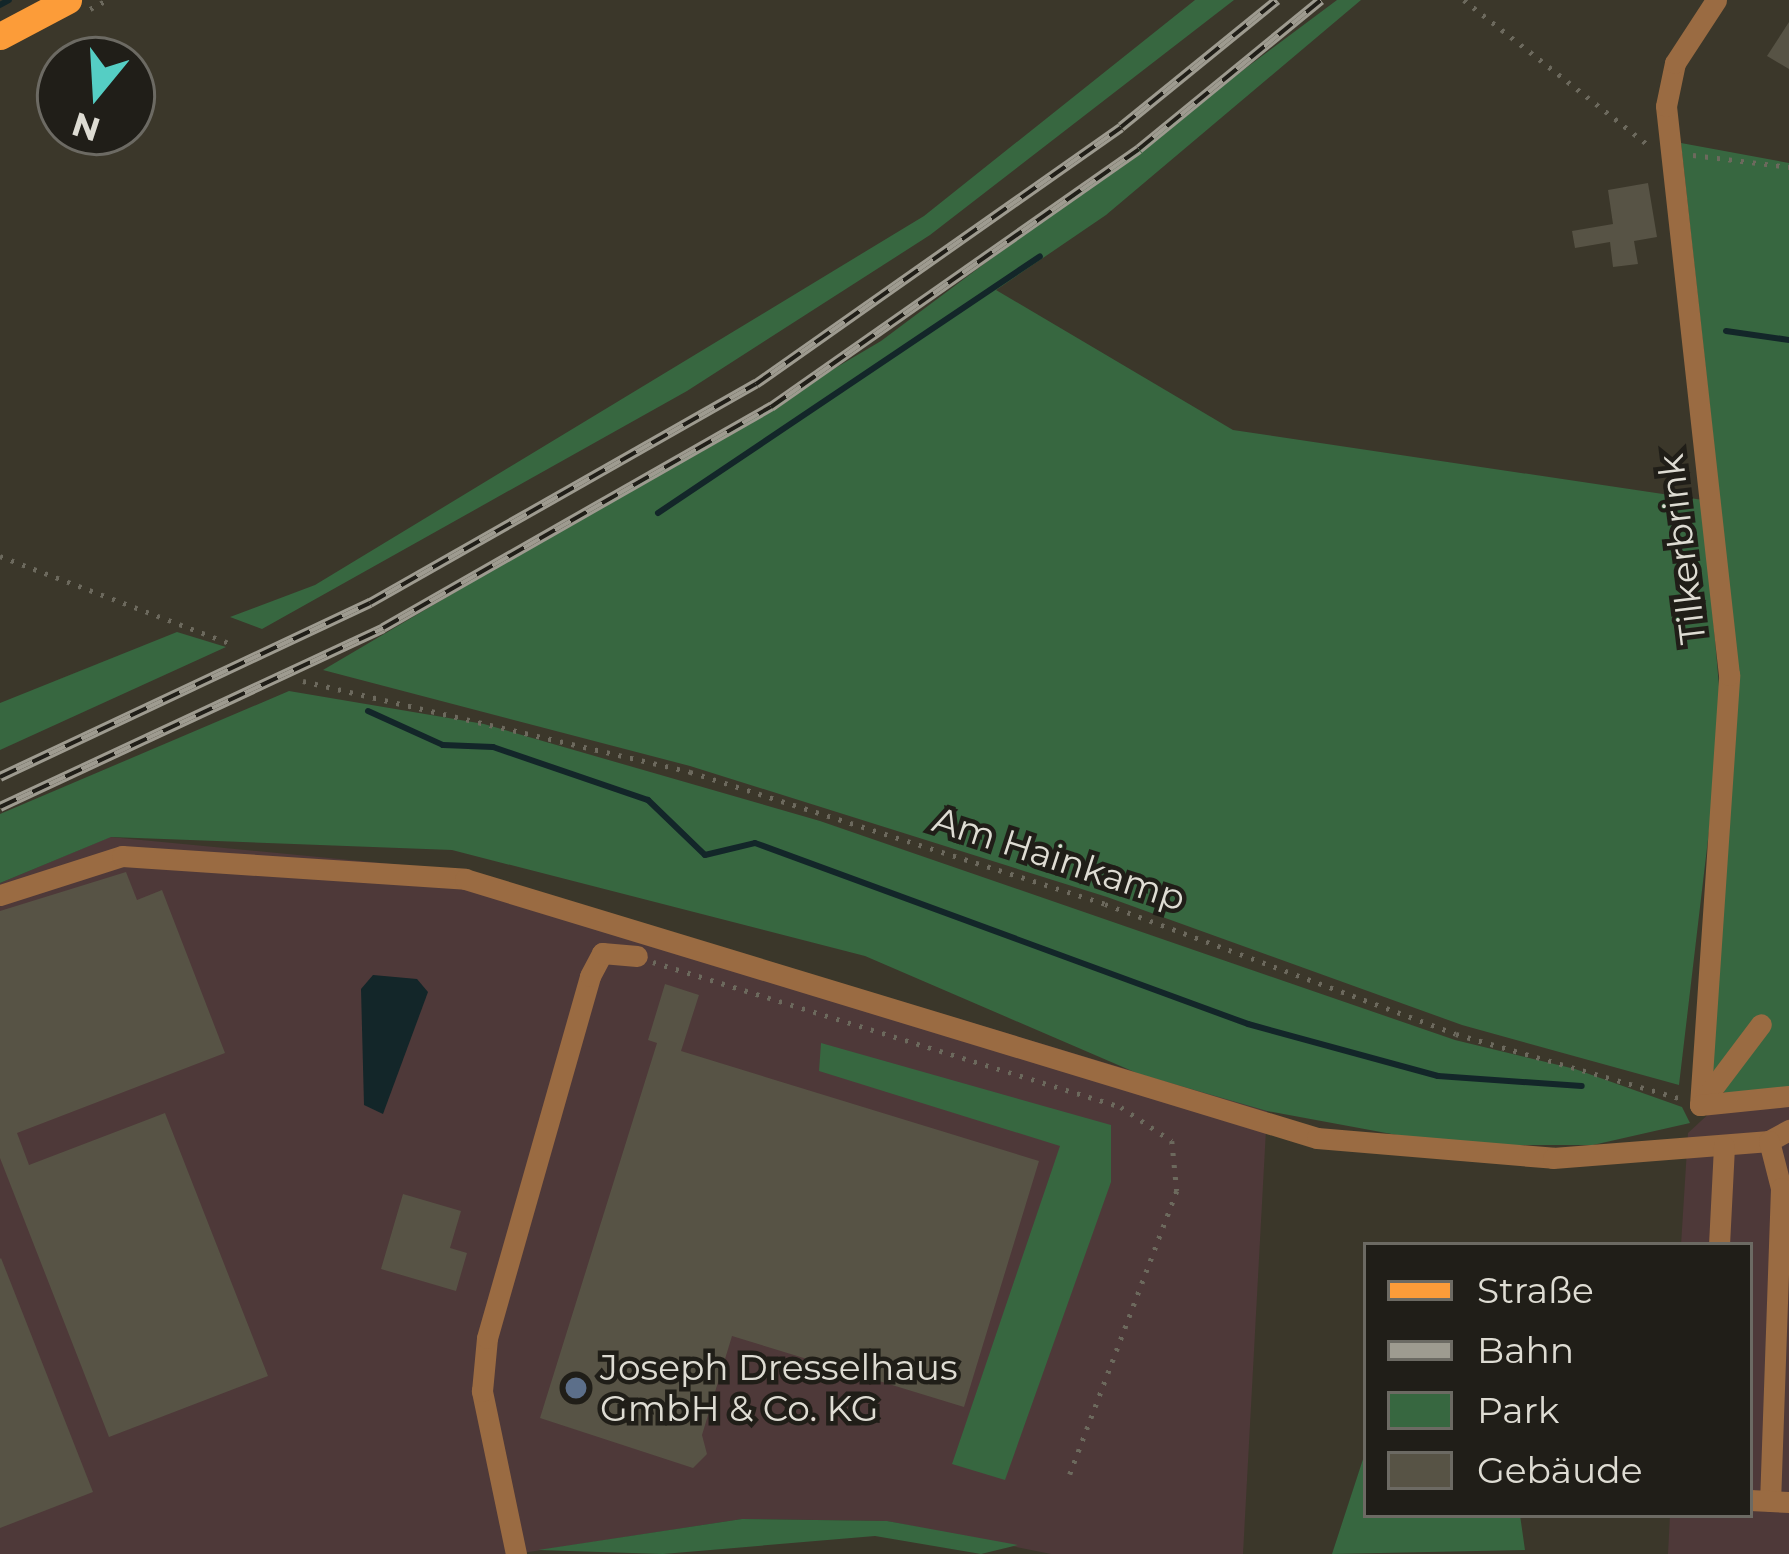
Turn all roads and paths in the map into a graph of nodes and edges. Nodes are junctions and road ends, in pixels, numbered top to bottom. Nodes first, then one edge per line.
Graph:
1 (68, 0) edge
2 (1464, 0) edge
3 (1716, 0) edge
4 (0, 36) edge
5 (1669, 152) junction
6 (1789, 166) edge
7 (0, 556) edge
8 (234, 645) dead end
9 (303, 681) dead end
10 (0, 895) edge
11 (637, 956) joint
12 (1762, 1024) dead end
13 (1789, 1096) edge
14 (1700, 1105) junction
15 (1779, 1135) edge
16 (1724, 1146) junction
17 (1720, 1242) edge
18 (1070, 1474) dead end
19 (1770, 1501) edge
20 (516, 1554) edge

1 - 4 main road
2 - 5 path
3 - 5 street, Tilkerbrink
5 - 6 path
5 - 14 street, Tilkerbrink
7 - 8 path
9 - 14 path, Am Hainkamp
10 - 16 street
11 - 18 path
11 - 20 street
12 - 14 street
13 - 14 street
15 - 16 street
15 - 19 street
16 - 17 street

